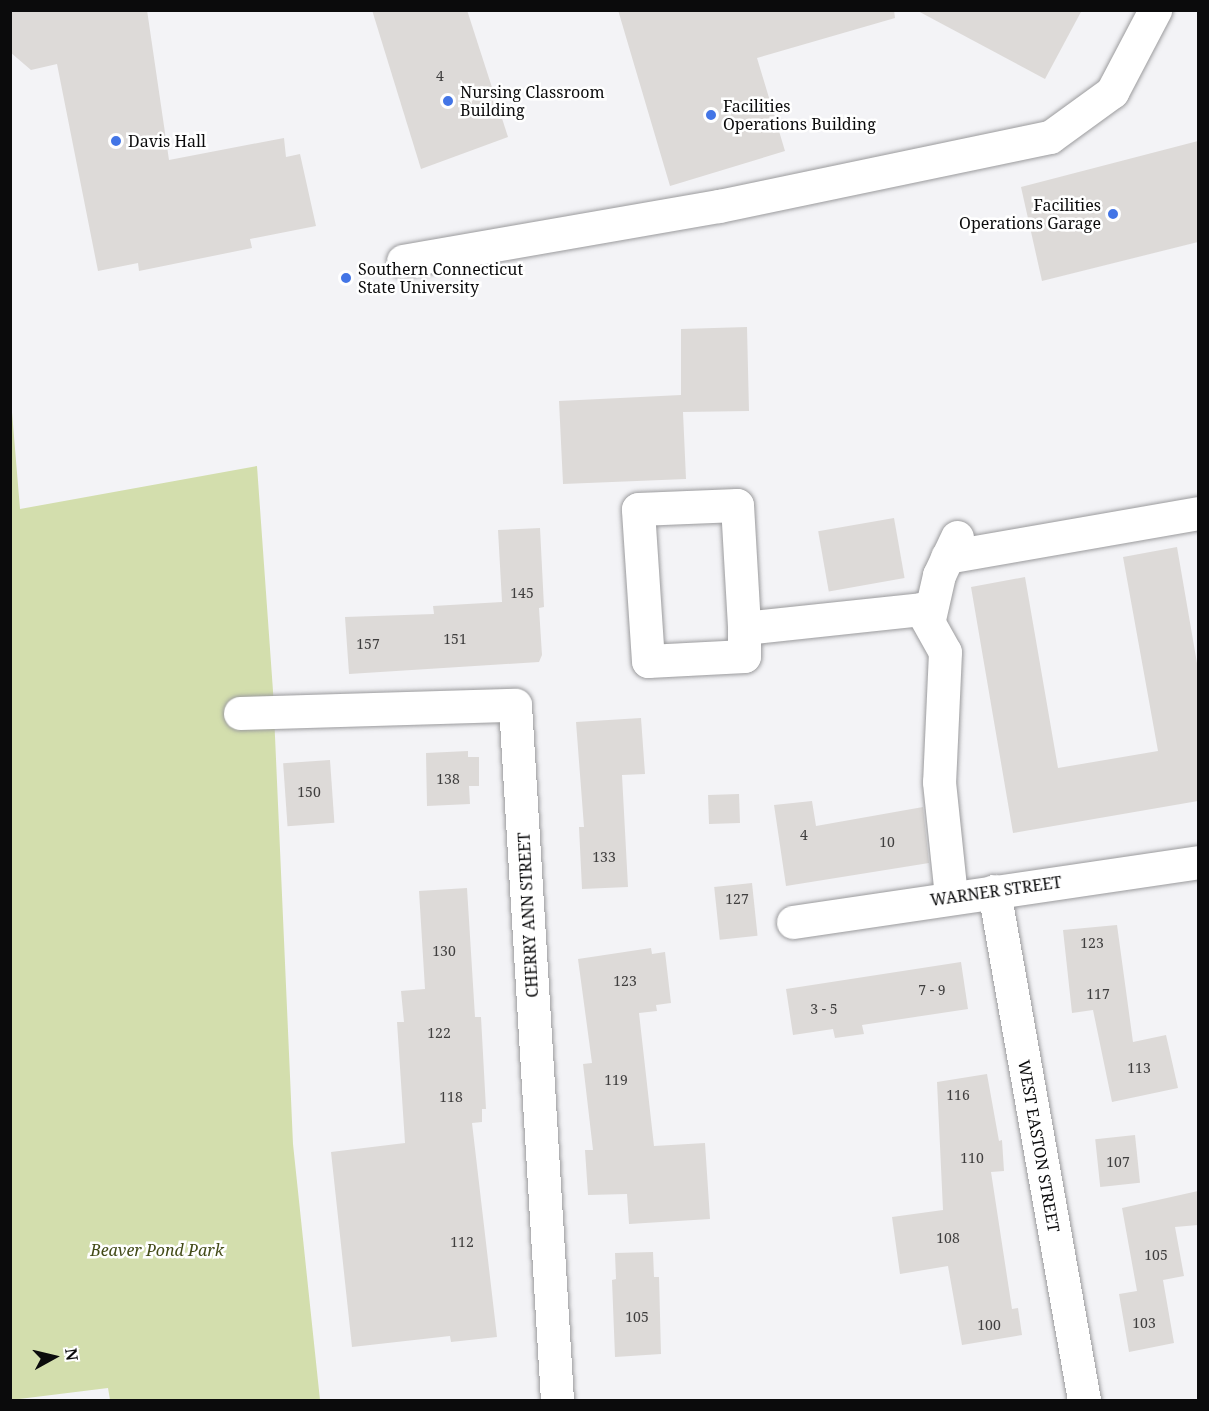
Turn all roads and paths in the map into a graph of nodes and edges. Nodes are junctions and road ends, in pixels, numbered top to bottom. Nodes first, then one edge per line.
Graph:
1 (1155, 10) edge
2 (403, 261) dead end
3 (1198, 513) edge
4 (929, 619) junction
5 (744, 628) junction
6 (240, 713) dead end
7 (1198, 862) edge
8 (993, 891) junction
9 (951, 897) junction
10 (793, 922) dead end
11 (557, 1401) edge
12 (1084, 1401) edge

1 - 2 street
3 - 4 street
4 - 5 street
4 - 9 street
5 - 5 street
6 - 11 street, CHERRY ANN STREET
7 - 8 street, WARNER STREET
8 - 9 street, WARNER STREET
8 - 12 street, WEST EASTON STREET
9 - 10 street, WARNER STREET

